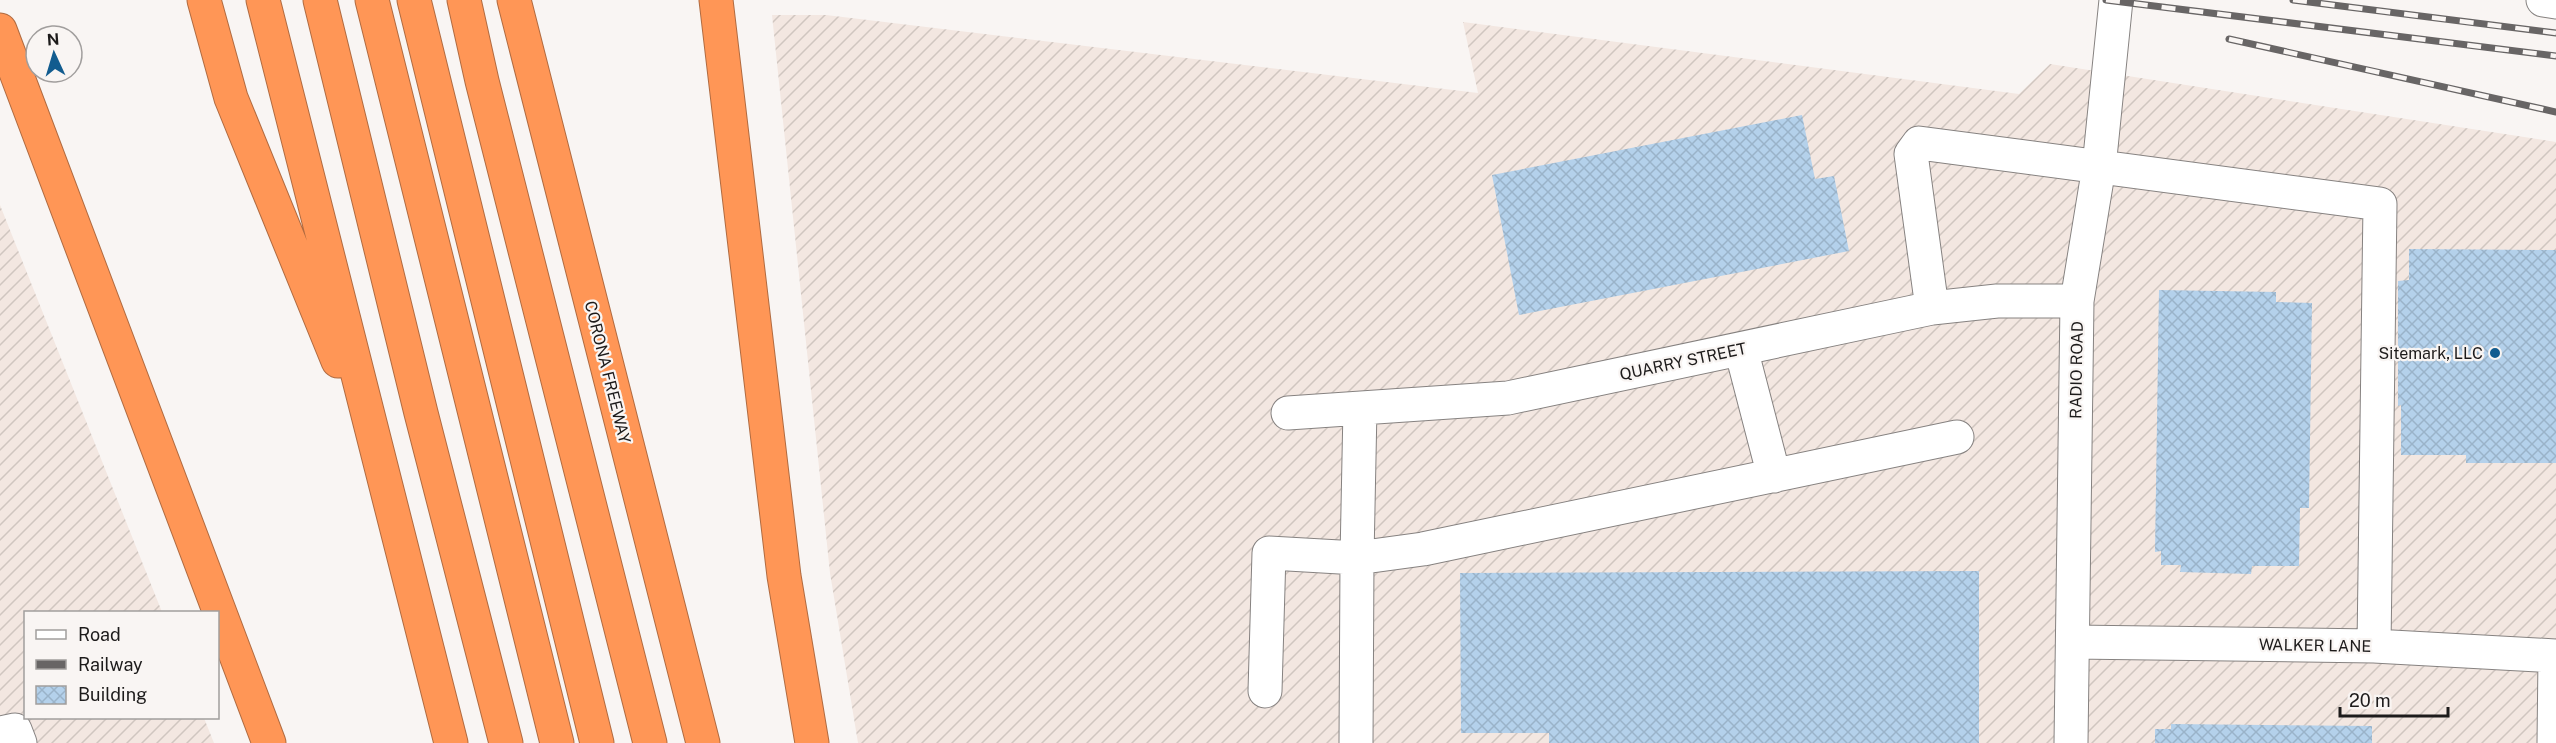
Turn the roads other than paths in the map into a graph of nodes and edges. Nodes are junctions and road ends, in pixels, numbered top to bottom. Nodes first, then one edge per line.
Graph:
1 (204, 0) edge
2 (263, 0) edge
3 (320, 0) edge
4 (372, 0) edge
5 (414, 0) edge
6 (464, 0) edge
7 (514, 0) edge
8 (716, 0) edge
9 (734, 0) edge
10 (2116, 0) edge
11 (2544, 0) edge
12 (2556, 2) edge
13 (0, 30) edge
14 (2099, 167) junction
15 (743, 239) junction
16 (2077, 301) junction
17 (1932, 308) junction
18 (1741, 349) junction
19 (1360, 408) junction
20 (1288, 413) dead end
21 (1957, 437) dead end
22 (384, 472) junction
23 (1774, 476) junction
24 (1357, 558) junction
25 (2073, 642) junction
26 (2374, 646) junction
27 (2555, 656) edge
28 (1265, 691) dead end
29 (269, 743) edge
30 (451, 743) edge
31 (506, 743) edge
32 (557, 743) edge
33 (597, 743) edge
34 (650, 743) edge
35 (703, 743) edge
36 (812, 743) edge
37 (1356, 743) edge
38 (2071, 743) edge
39 (2554, 743) edge

1 - 22 highway
2 - 22 highway
3 - 31 highway
4 - 32 highway
5 - 33 highway
6 - 34 highway
7 - 35 highway, CORONA FREEWAY
8 - 15 highway
9 - 15 highway
10 - 14 street, RADIO ROAD
11 - 12 street
13 - 29 highway
14 - 16 street, RADIO ROAD
14 - 17 street
14 - 26 street
15 - 36 highway
16 - 17 street, QUARRY STREET
16 - 25 street, RADIO ROAD
17 - 18 street, QUARRY STREET
18 - 19 street, QUARRY STREET
18 - 23 street
19 - 20 street, QUARRY STREET
19 - 24 street
21 - 23 street
22 - 30 highway
23 - 24 street
24 - 28 street
24 - 37 street
25 - 26 street, WALKER LANE
25 - 38 street, RADIO ROAD
26 - 27 street, WALKER LANE
27 - 39 street

